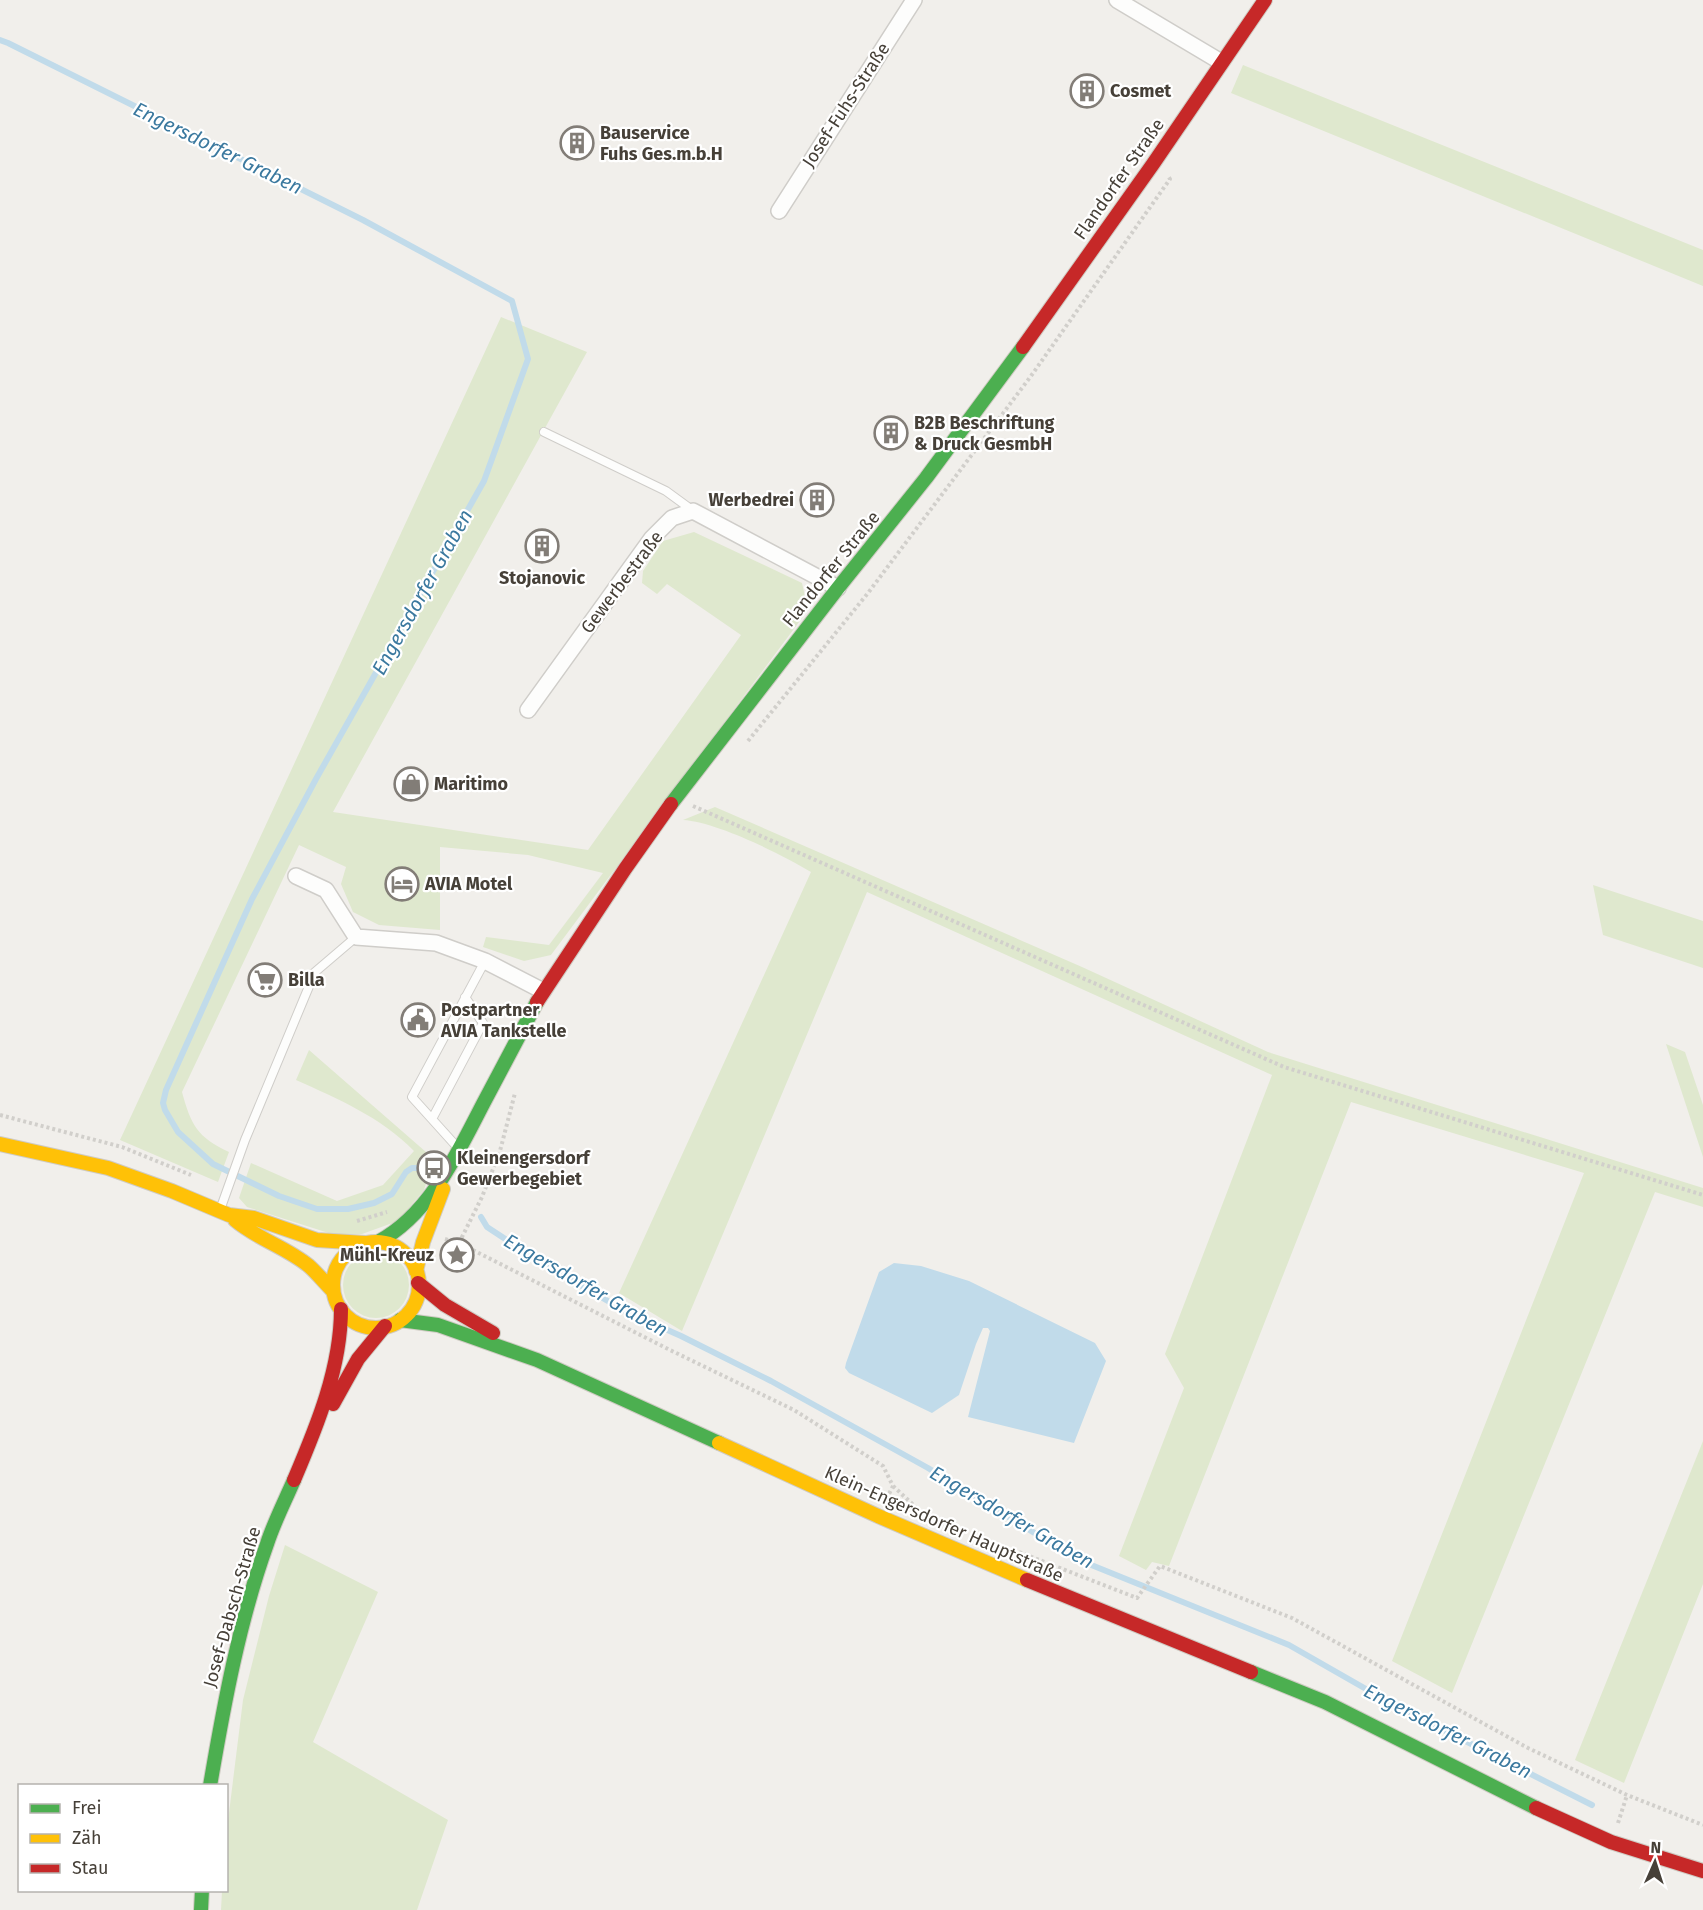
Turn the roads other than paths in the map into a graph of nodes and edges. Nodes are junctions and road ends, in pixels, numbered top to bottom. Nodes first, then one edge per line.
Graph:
1 (914, 0) edge
2 (1117, 0) edge
3 (1265, 0) edge
4 (1221, 62) junction
5 (779, 211) dead end
6 (544, 432) dead end
7 (693, 511) junction
8 (838, 588) junction
9 (528, 710) dead end
10 (296, 876) dead end
11 (356, 937) junction
12 (485, 961) junction
13 (543, 991) junction
14 (465, 997) junction
15 (432, 1119) junction
16 (0, 1144) edge
17 (460, 1150) junction
18 (447, 1173) junction
19 (224, 1213) junction
20 (371, 1243) junction
21 (417, 1277) junction
22 (332, 1290) junction
23 (341, 1309) junction
24 (400, 1320) junction
25 (385, 1326) junction
26 (537, 1360) junction
27 (309, 1444) junction
28 (210, 1784) edge
29 (1703, 1871) edge
30 (202, 1892) edge
31 (201, 1910) edge

1 - 5 street, Josef-Fuhs-Straße
2 - 4 street
3 - 4 main road, Flandorfer Straße
4 - 8 main road, Flandorfer Straße
6 - 7 lane
7 - 8 street
7 - 9 street, Gewerbestraße
8 - 13 main road, Flandorfer Straße
10 - 11 street
11 - 12 street
11 - 19 lane
12 - 13 street
12 - 14 lane
13 - 17 main road, Flandorfer Straße
14 - 15 lane
14 - 15 lane
15 - 17 lane
16 - 19 main road
17 - 18 main road, Flandorfer Straße
18 - 20 main road, Flandorfer Straße
18 - 21 main road, Flandorfer Straße
19 - 20 main road
19 - 22 main road
20 - 21 main road
20 - 22 main road
21 - 24 main road
21 - 26 main road
22 - 23 main road
23 - 25 main road
23 - 27 main road, Josef-Dabsch-Straße
24 - 25 main road
24 - 26 main road
25 - 27 main road, Josef-Dabsch-Straße
26 - 29 main road, Klein-Engersdorfer Hauptstraße
27 - 28 main road, Josef-Dabsch-Straße
30 - 31 main road

